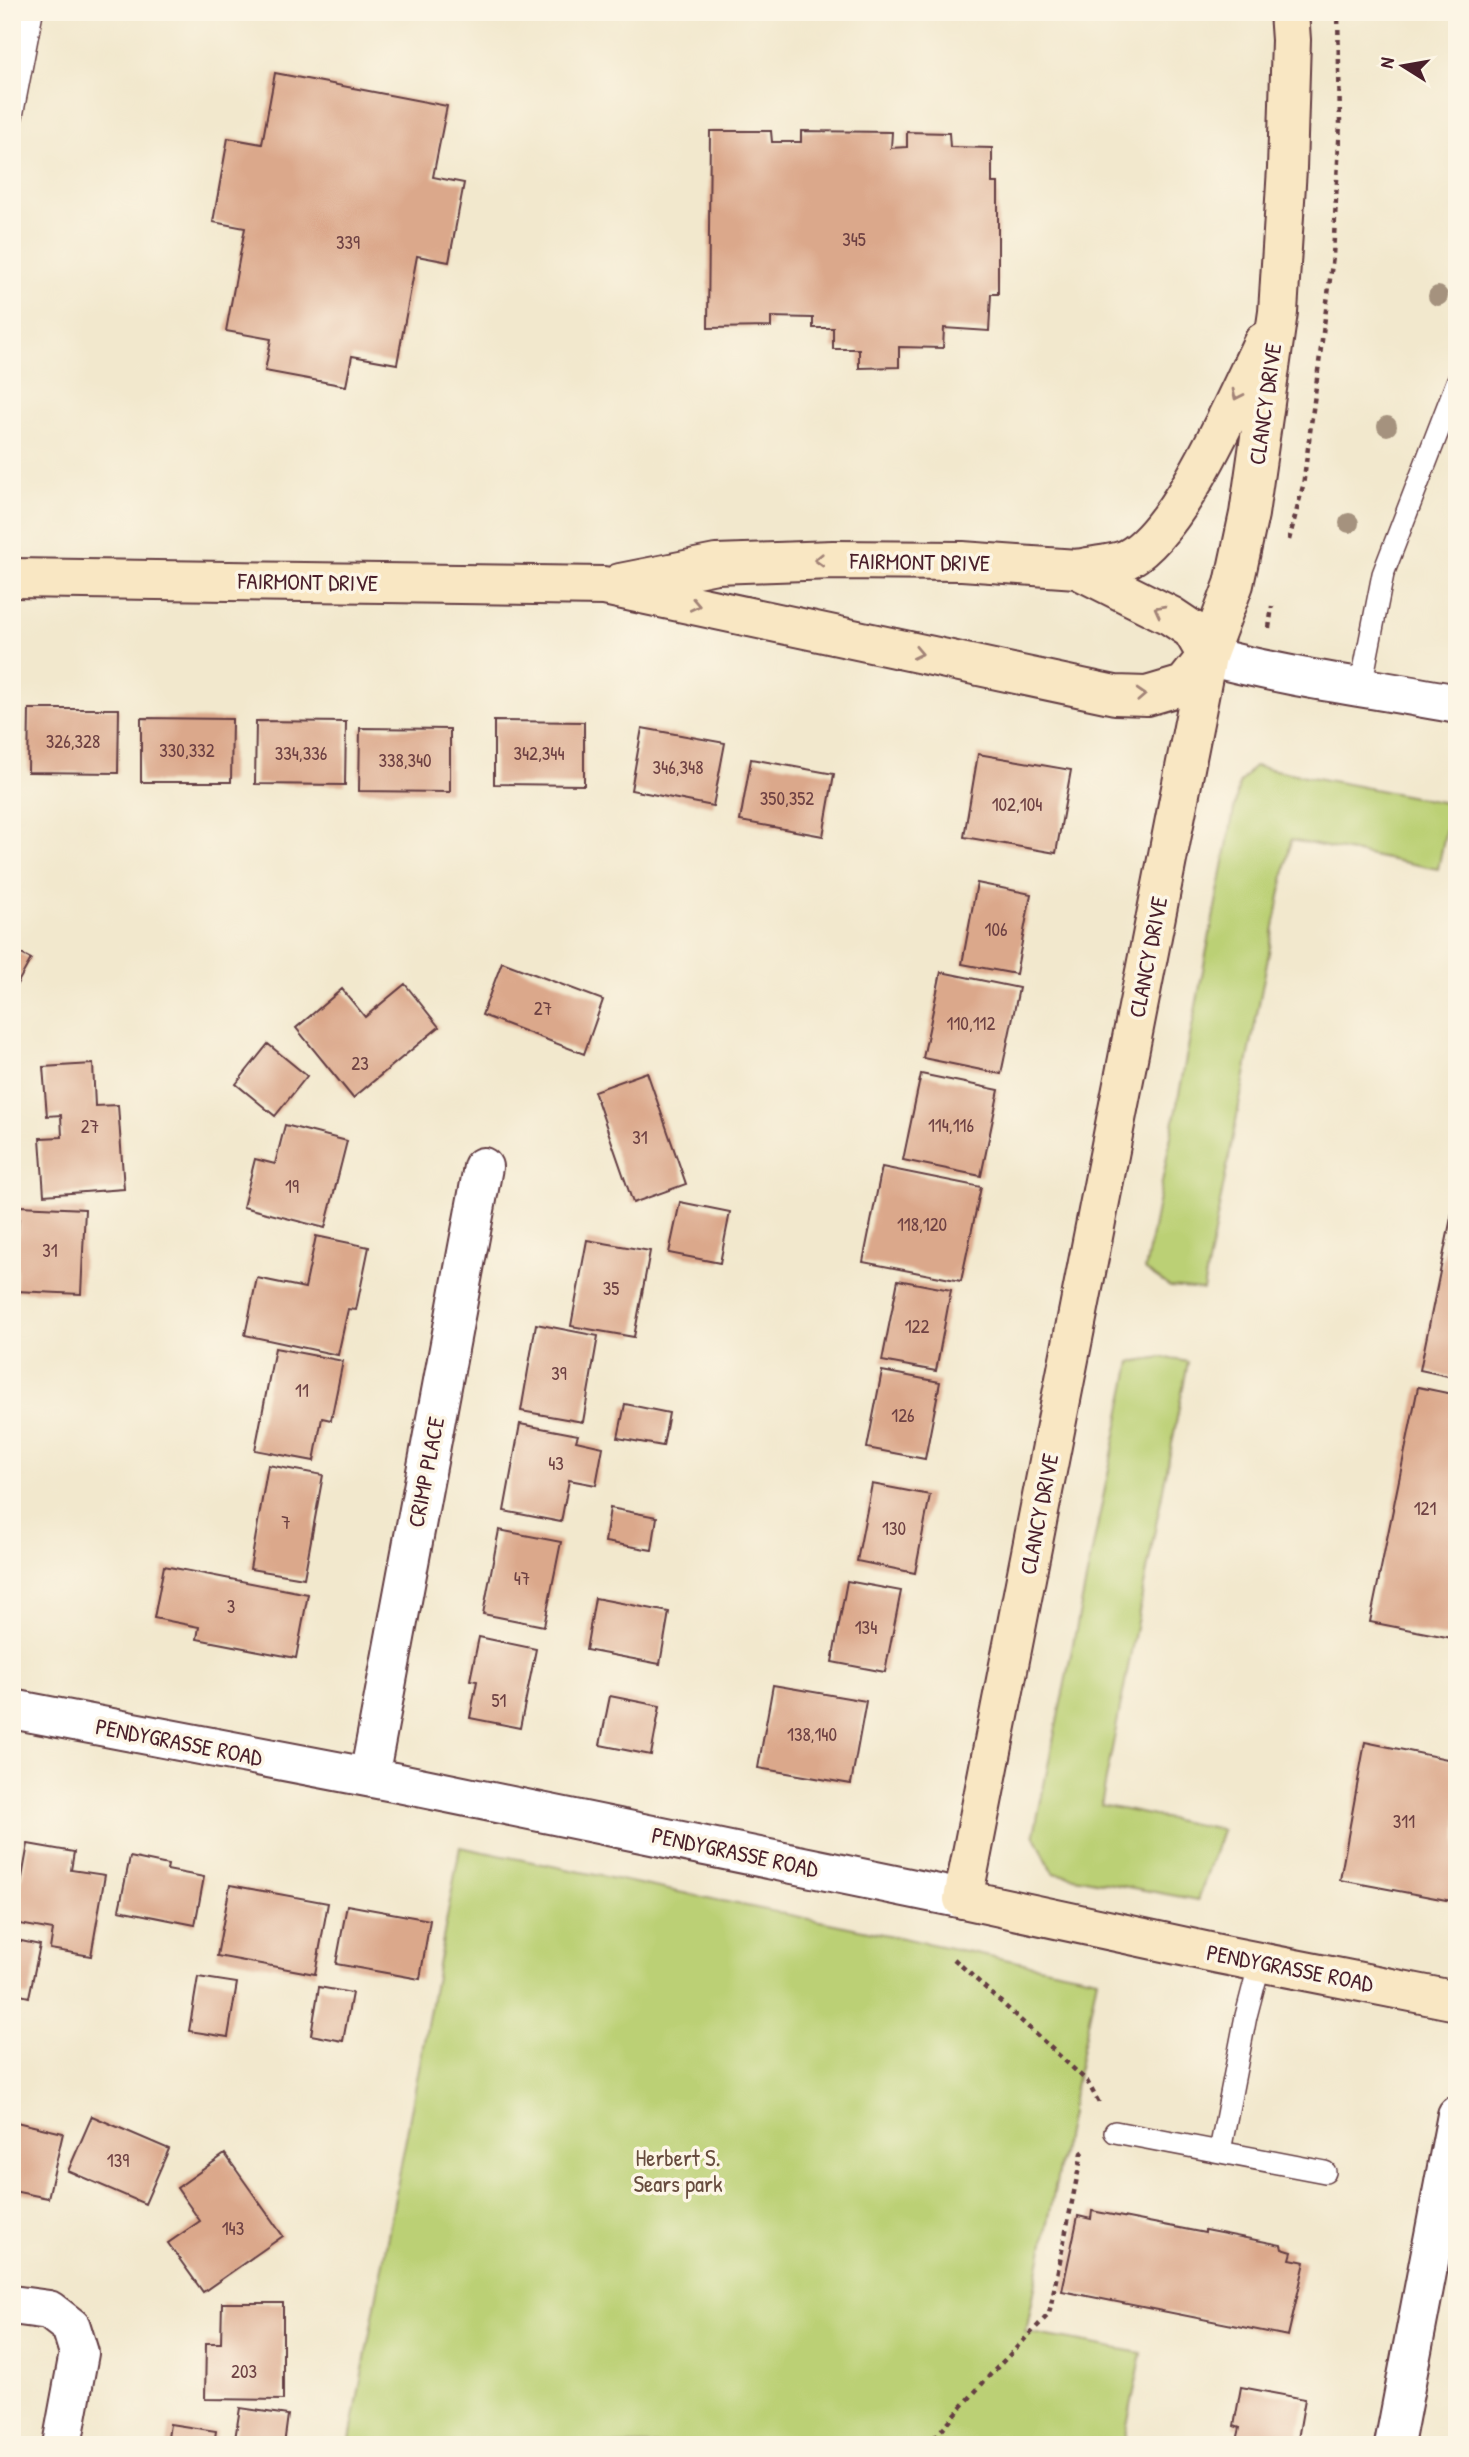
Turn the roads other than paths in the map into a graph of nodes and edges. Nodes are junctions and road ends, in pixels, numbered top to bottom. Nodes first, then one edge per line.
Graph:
1 (32, 12) edge
2 (1289, 12) edge
3 (12, 116) edge
4 (1278, 312) junction
5 (1457, 382) edge
6 (1077, 569) junction
7 (12, 578) edge
8 (604, 586) junction
9 (1207, 656) junction
10 (1362, 686) junction
11 (1457, 704) edge
12 (483, 1167) dead end
13 (12, 1710) edge
14 (369, 1777) junction
15 (963, 1899) junction
16 (1259, 1962) junction
17 (1457, 2001) edge
18 (1457, 2115) edge
19 (1115, 2132) road end
20 (1220, 2151) junction
21 (1325, 2172) dead end
22 (12, 2305) edge
23 (62, 2445) edge
24 (1394, 2445) edge

1 - 3 lane
2 - 4 street, CLANCY DRIVE
4 -> 6 street
4 - 9 street, CLANCY DRIVE
5 - 10 lane
6 -> 8 street, FAIRMONT DRIVE
9 -> 6 street, FAIRMONT DRIVE
7 - 8 street, FAIRMONT DRIVE
8 -> 9 street, FAIRMONT DRIVE
9 - 10 street
9 - 15 street, CLANCY DRIVE
10 - 11 street
12 - 14 street, CRIMP PLACE
13 - 14 street, PENDYGRASSE ROAD
14 - 15 street, PENDYGRASSE ROAD
15 - 16 street, PENDYGRASSE ROAD
16 - 17 street, PENDYGRASSE ROAD
16 - 20 lane
18 - 24 street
19 - 20 lane
20 - 21 lane
22 - 23 street

